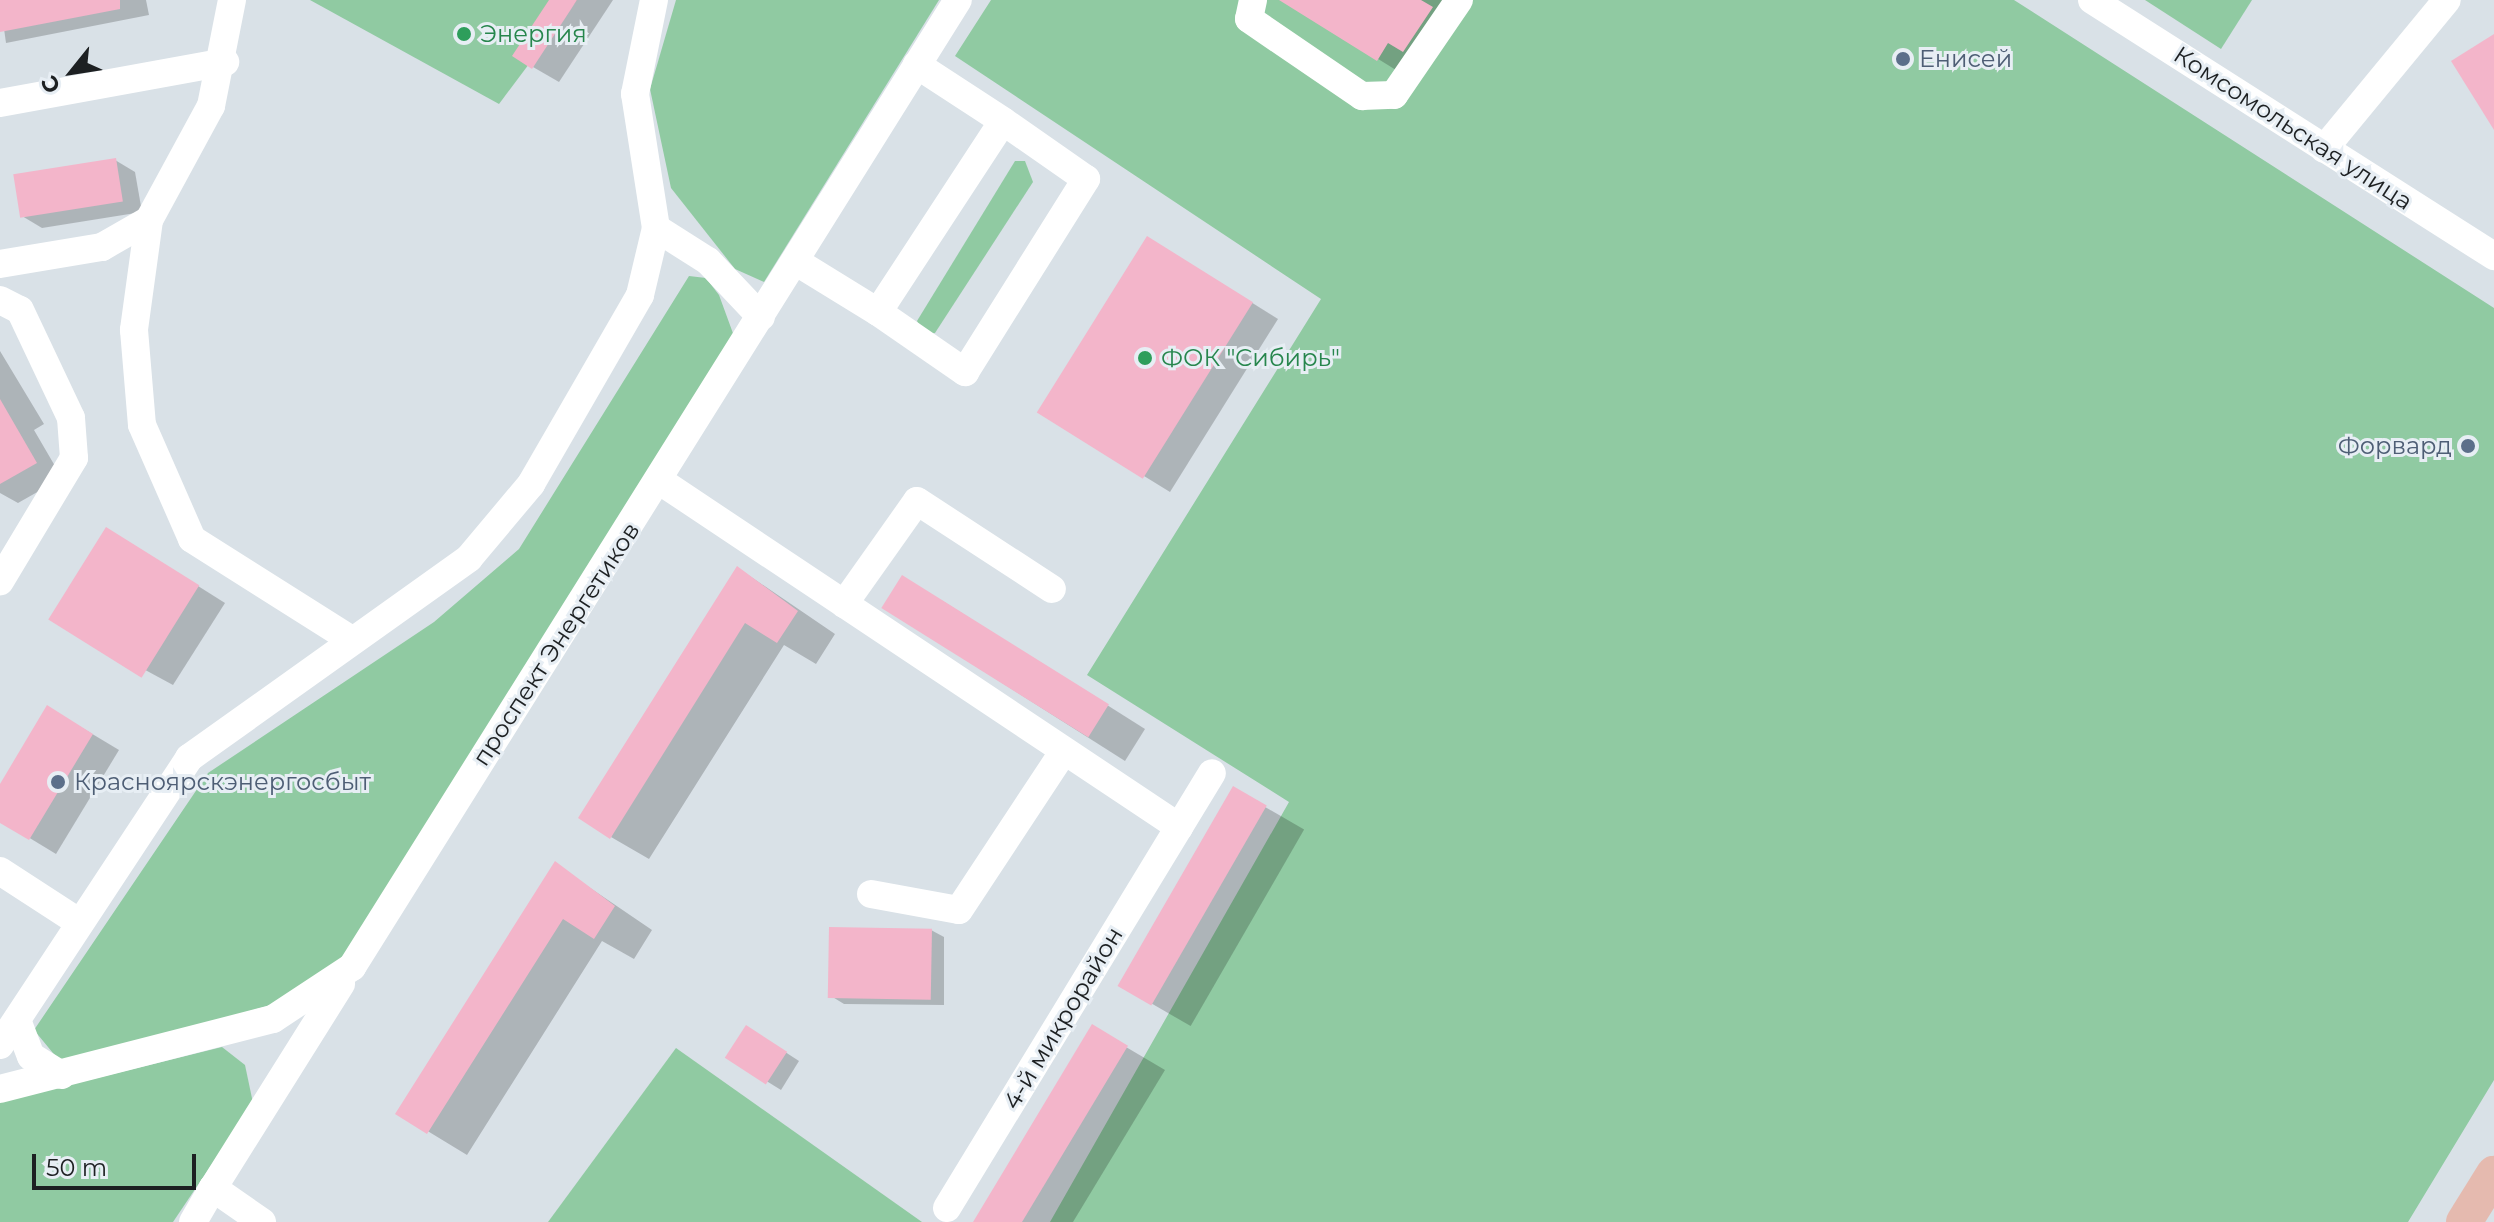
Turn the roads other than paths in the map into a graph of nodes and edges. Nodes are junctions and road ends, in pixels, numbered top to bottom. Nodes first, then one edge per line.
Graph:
1 (232, 0) edge
2 (654, 0) edge
3 (958, 0) edge
4 (1253, 0) edge
5 (1459, 0) edge
6 (2092, 0) edge
7 (2447, 0) edge
8 (225, 62) junction
9 (917, 65) junction
10 (0, 103) edge
11 (1003, 121) junction
12 (2324, 149) junction
13 (149, 220) junction
14 (656, 228) junction
15 (2494, 256) edge
16 (795, 261) junction
17 (2, 263) edge
18 (10, 305) edge
19 (878, 312) junction
20 (761, 317) junction
21 (660, 481) junction
22 (0, 581) edge
23 (1052, 589) dead end
24 (844, 604) junction
25 (352, 640) junction
26 (1063, 752) junction
27 (1212, 773) dead end
28 (1179, 827) junction
29 (0, 871) edge
30 (871, 894) dead end
31 (80, 923) junction
32 (352, 967) junction
33 (17, 1020) junction
34 (0, 1045) edge
35 (62, 1075) junction
36 (0, 1089) edge
37 (2494, 1174) edge
38 (213, 1188) junction
39 (947, 1208) dead end
40 (193, 1222) edge
41 (262, 1222) edge
42 (2464, 1222) edge

1 - 8 street
2 - 14 street
3 - 9 street, проспект Энергетиков
4 - 5 street
6 - 12 street, Комсомольская улица
7 - 12 street
8 - 10 street
8 - 13 street
9 - 11 street
9 - 16 street, проспект Энергетиков
11 - 19 street
11 - 19 street
12 - 15 street, Комсомольская улица
13 - 17 street
13 - 25 street
14 - 20 street
14 - 25 street
16 - 19 street
16 - 20 street, проспект Энергетиков
17 - 18 street
18 - 22 street
20 - 21 street, проспект Энергетиков
21 - 24 street
21 - 32 street, проспект Энергетиков
23 - 24 street
24 - 26 street
25 - 31 street
26 - 28 street
26 - 30 street
27 - 28 street, 4-й микрорайон
28 - 39 street, 4-й микрорайон
29 - 31 street
31 - 33 street
32 - 35 street, проспект Энергетиков
32 - 38 street
33 - 34 street
33 - 35 street
35 - 36 street, проспект Энергетиков
37 - 42 main road
38 - 40 street
38 - 41 street

